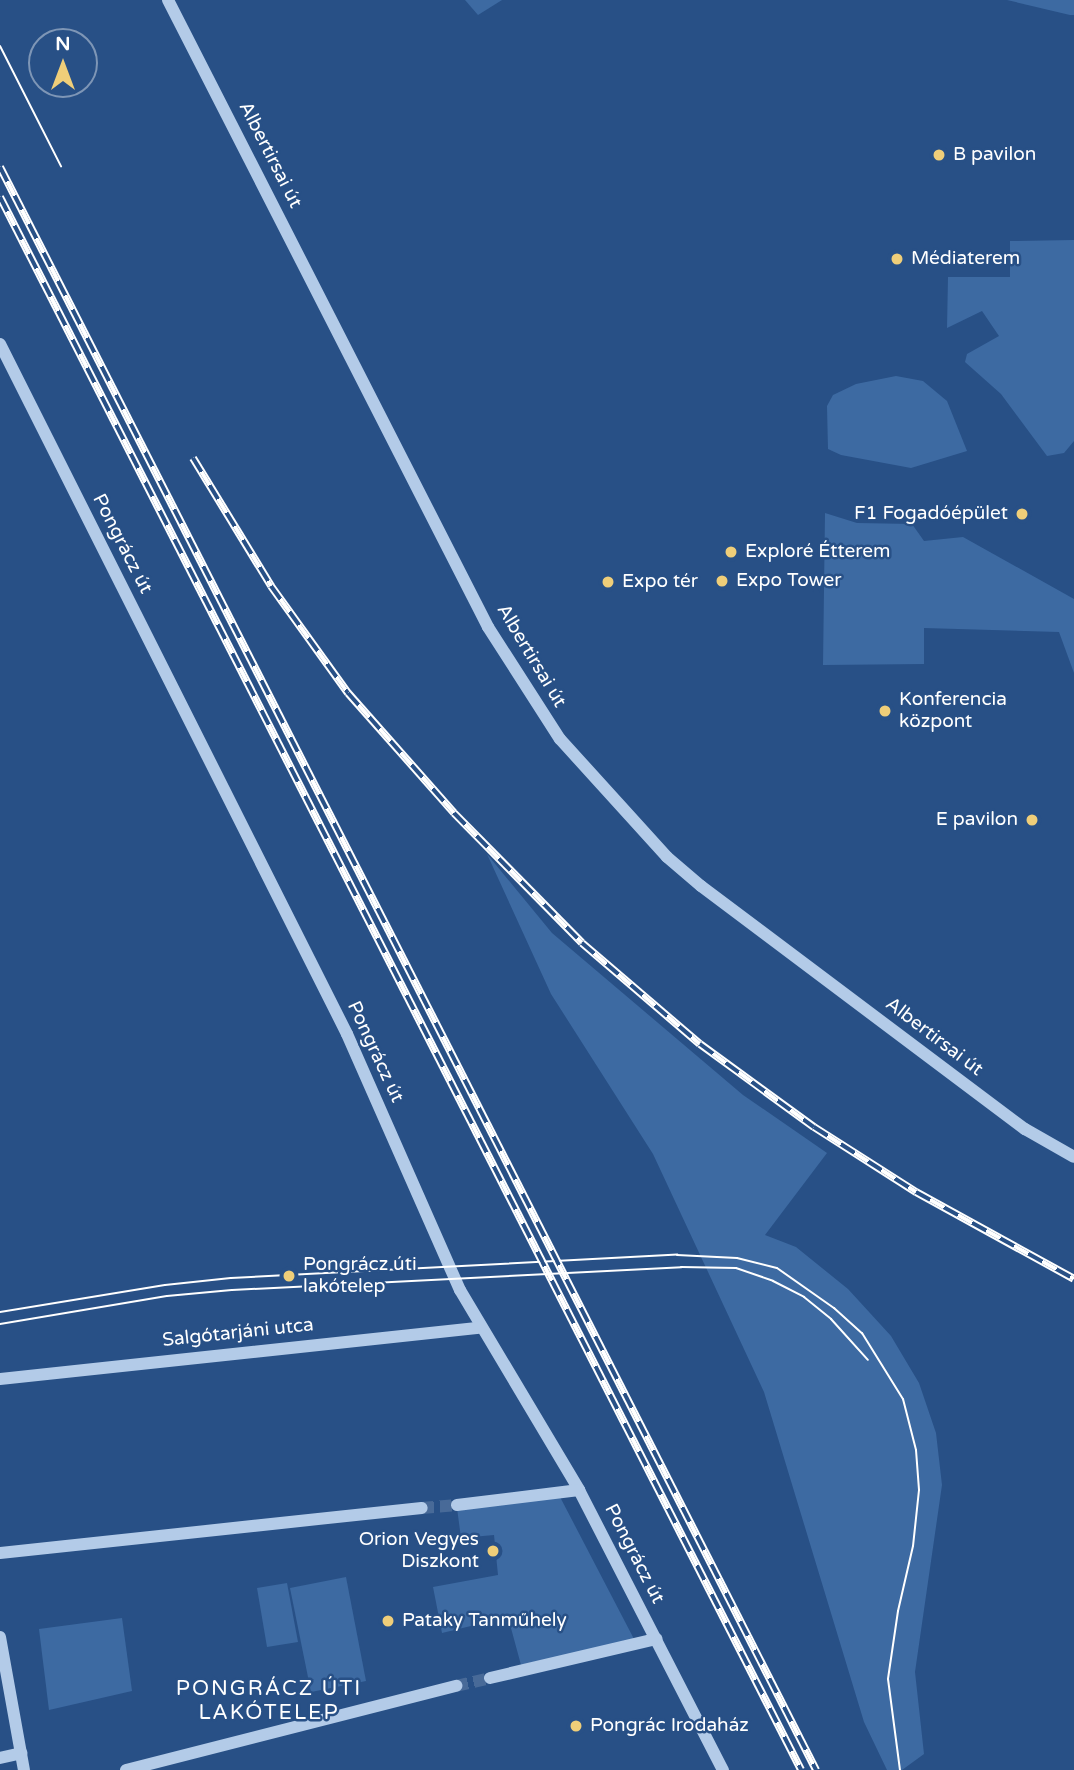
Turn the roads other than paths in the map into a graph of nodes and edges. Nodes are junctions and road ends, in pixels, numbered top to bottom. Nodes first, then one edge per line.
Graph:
1 (168, 0) edge
2 (0, 344) edge
3 (1074, 1157) edge
4 (481, 1328) junction
5 (0, 1379) edge
6 (579, 1490) junction
7 (457, 1505) tunnel mouth
8 (419, 1509) tunnel mouth
9 (0, 1553) edge
10 (0, 1637) edge
11 (656, 1639) junction
12 (490, 1678) tunnel mouth
13 (456, 1686) tunnel mouth
14 (21, 1754) junction
15 (0, 1758) edge
16 (24, 1770) edge
17 (126, 1770) edge
18 (723, 1770) edge

1 - 3 street, Albertirsai út
2 - 4 street, Pongrácz út
4 - 5 street, Salgótarjáni utca
4 - 6 street, Pongrácz út
6 - 7 street
6 - 11 street, Pongrácz út
8 - 9 street
10 - 14 street
11 - 12 street
11 - 18 street, Pongrácz út
13 - 17 street
14 - 15 street
14 - 16 street

